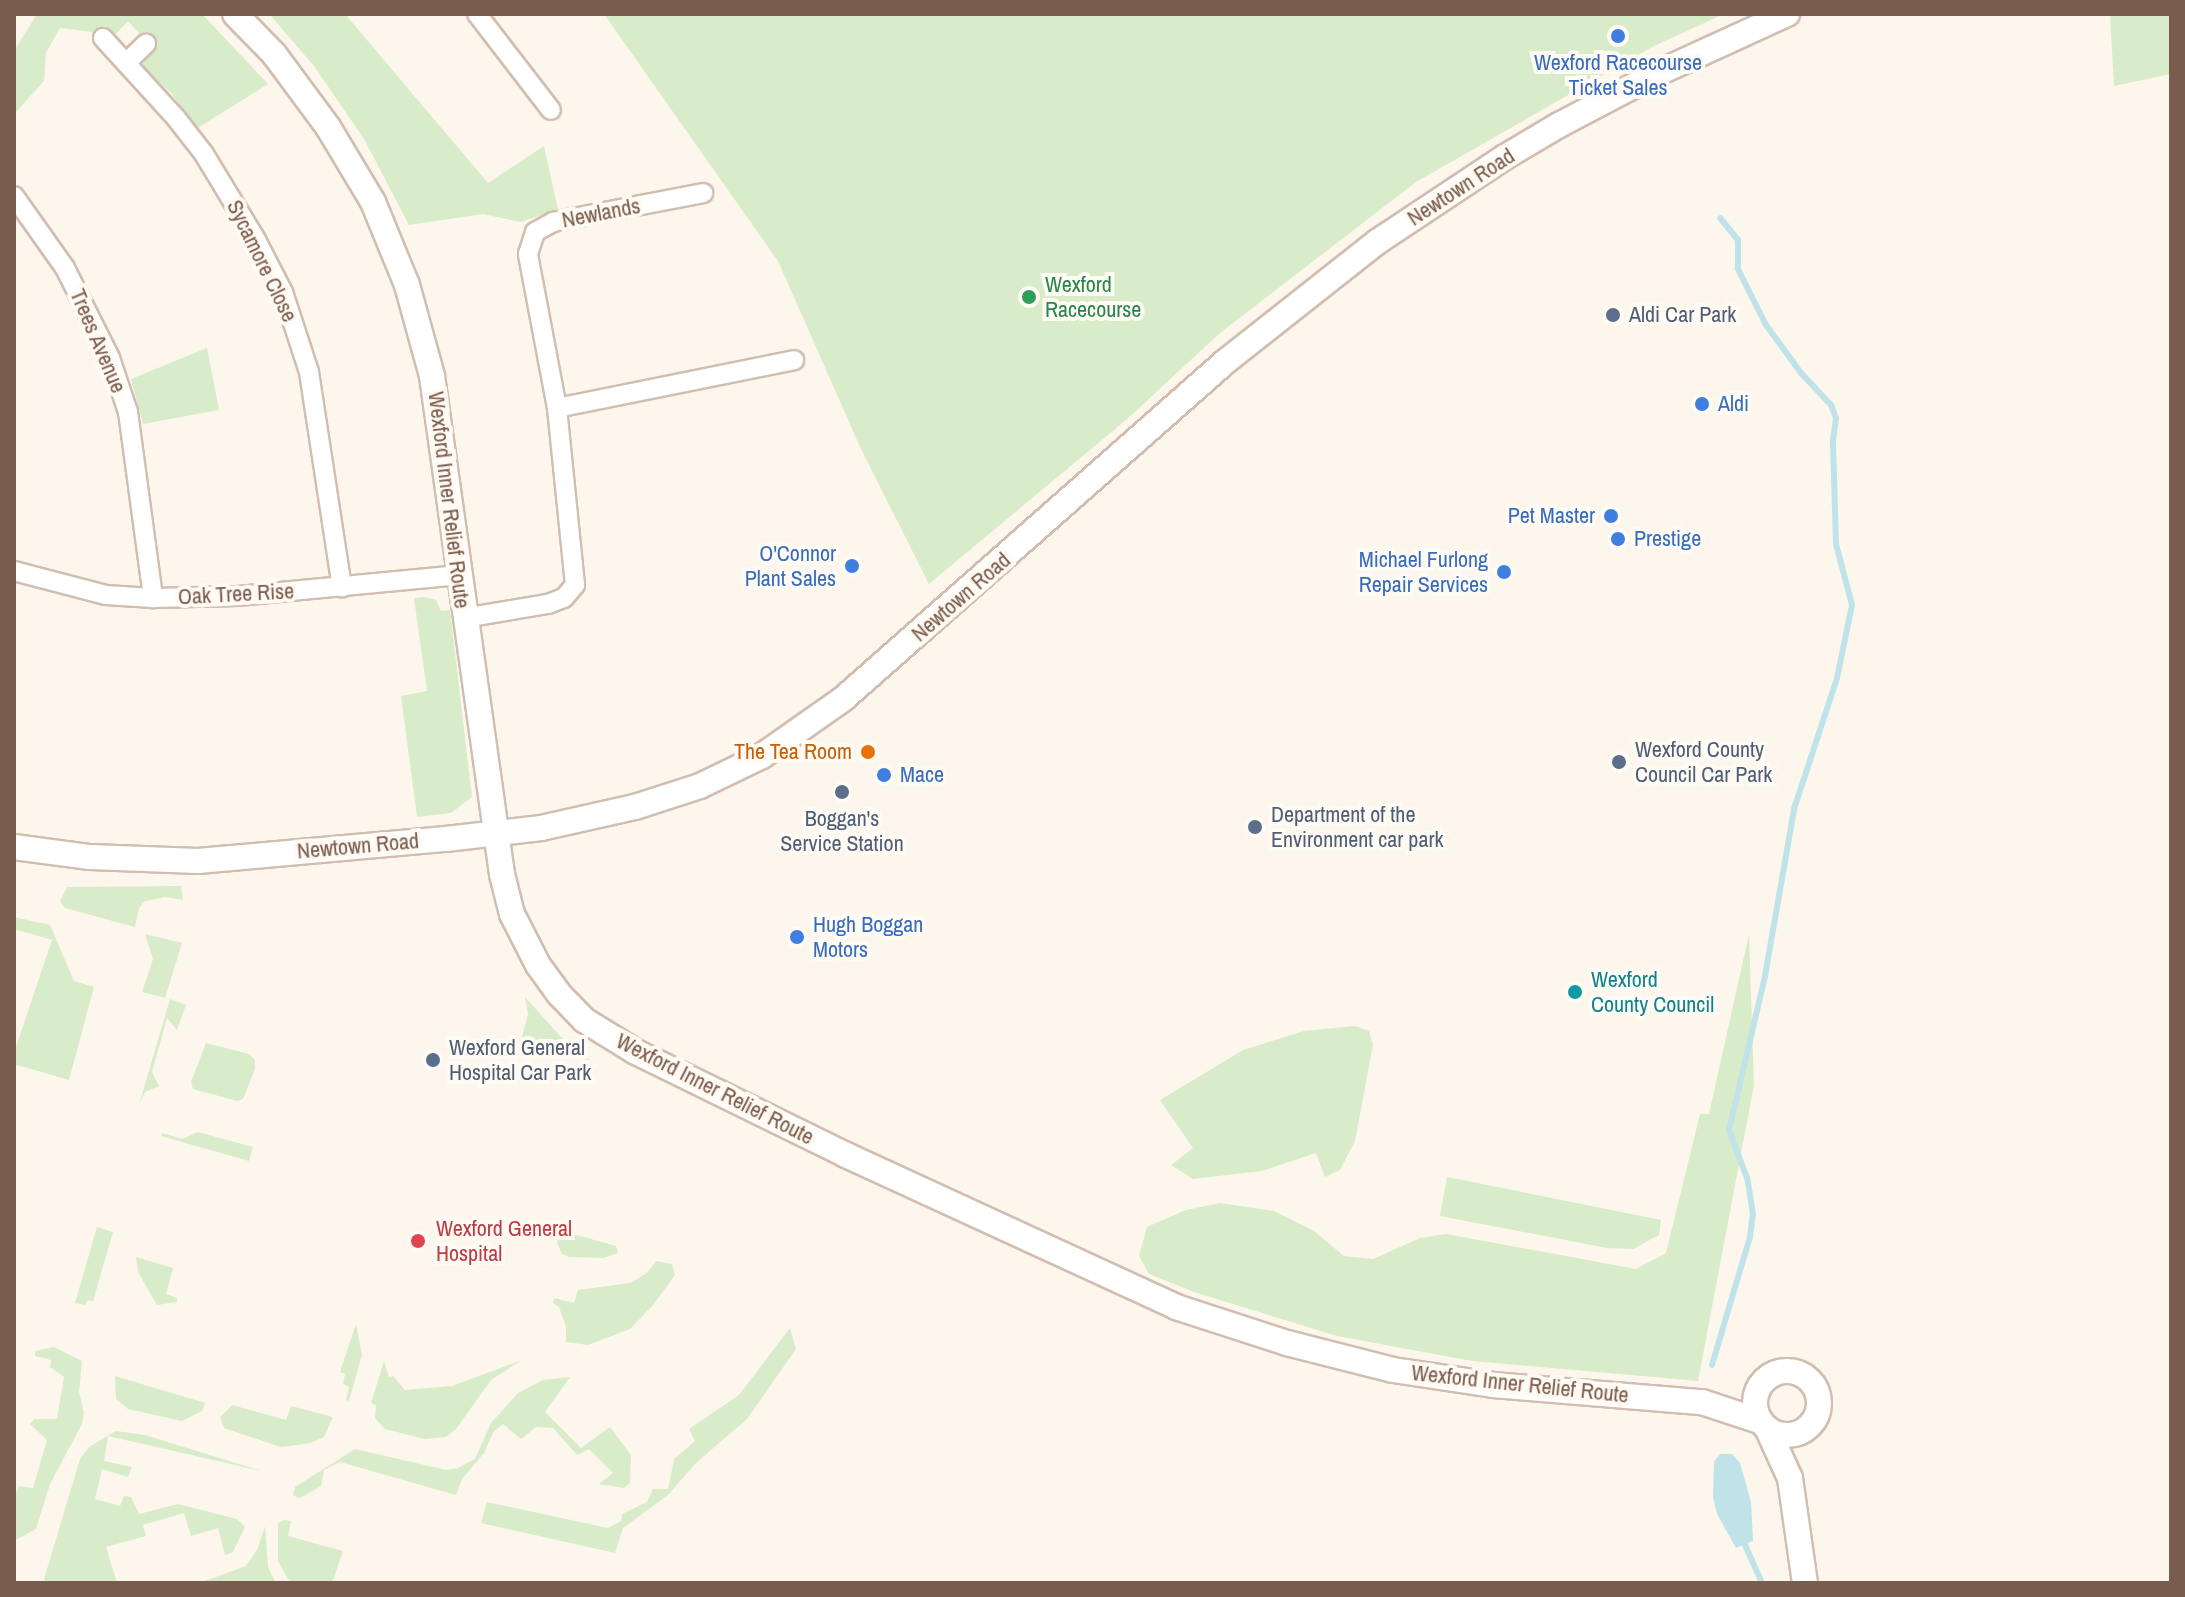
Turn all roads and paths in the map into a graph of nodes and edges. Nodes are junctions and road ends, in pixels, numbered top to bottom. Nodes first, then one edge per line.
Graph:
1 (235, 14) edge
2 (477, 14) edge
3 (1787, 14) edge
4 (103, 38) dead end
5 (146, 44) dead end
6 (126, 63) junction
7 (551, 110) dead end
8 (703, 193) dead end
9 (14, 196) edge
10 (794, 360) dead end
11 (557, 408) junction
12 (14, 571) edge
13 (460, 575) junction
14 (342, 587) junction
15 (153, 598) junction
16 (464, 618) junction
17 (495, 834) junction
18 (14, 847) edge
19 (1760, 1384) junction
20 (1702, 1402) junction
21 (1763, 1425) junction
22 (1804, 1431) junction
23 (1790, 1478) junction
24 (1805, 1583) edge

1 - 13 street, Wexford Inner Relief Route
2 - 7 street
3 - 17 street, Newtown Road
4 - 6 street, Sycamore Close
5 - 6 street
6 - 14 street, Sycamore Close
8 - 11 street, Newlands
9 - 15 street, Trees Avenue
10 - 11 street
11 - 16 street, Newlands
12 - 15 street, Oak Tree Rise
13 - 14 street, Oak Tree Rise
13 - 16 street, Wexford Inner Relief Route
14 - 15 street, Oak Tree Rise
16 - 17 street, Wexford Inner Relief Route
17 - 18 street, Newtown Road
17 - 20 street, Wexford Inner Relief Route
19 - 20 street, Wexford Inner Relief Route
19 - 21 street
19 - 22 street
20 - 21 street, Wexford Inner Relief Route
21 - 22 street
21 - 23 street
22 - 23 street
23 - 24 street

